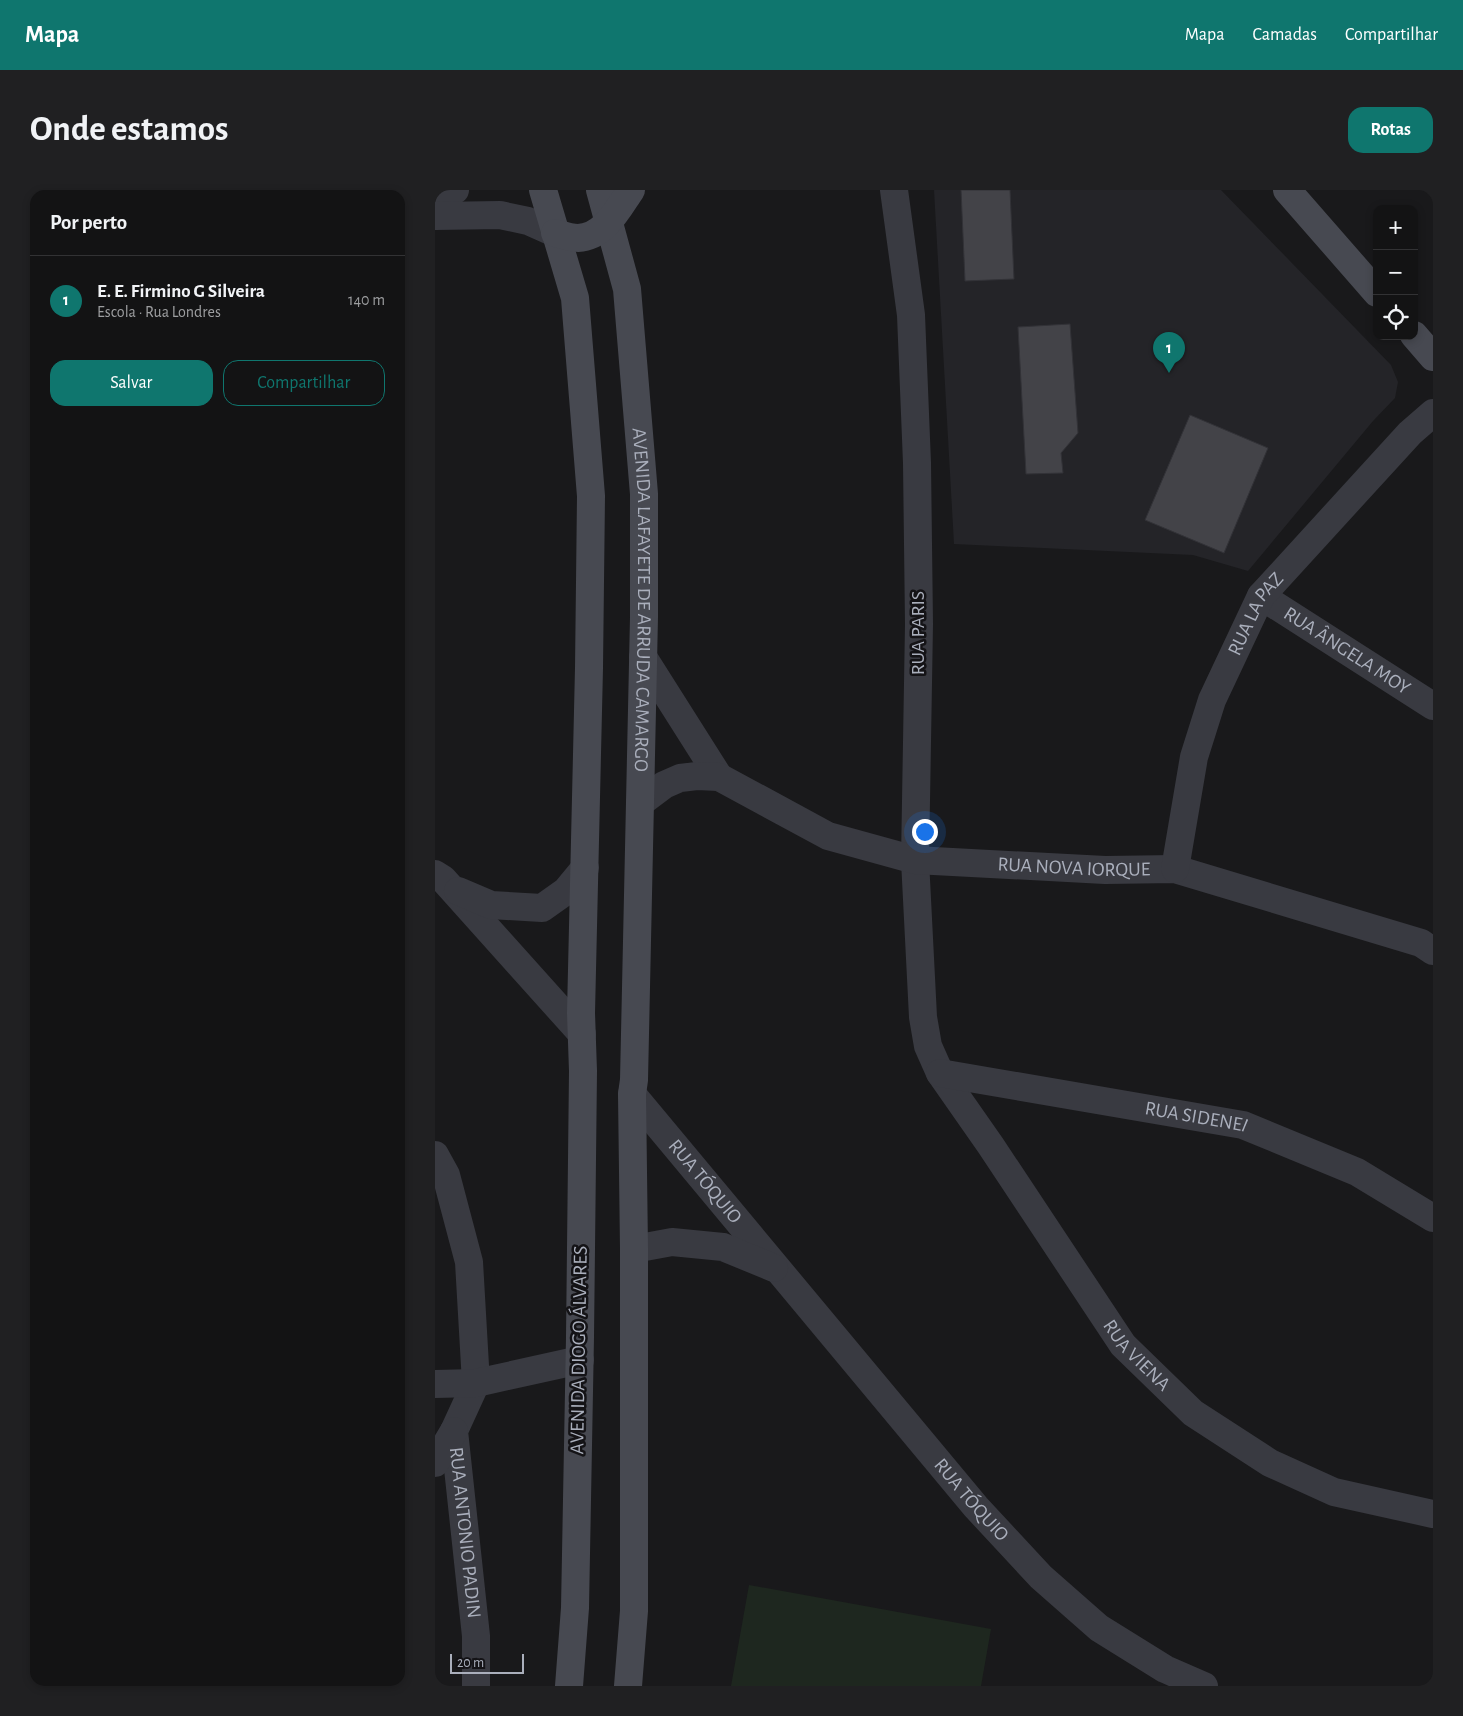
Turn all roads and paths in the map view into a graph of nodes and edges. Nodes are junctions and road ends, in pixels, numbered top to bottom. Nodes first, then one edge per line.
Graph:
1 (455, 190) edge
2 (543, 190) edge
3 (600, 190) edge
4 (631, 190) edge
5 (894, 190) edge
6 (1287, 190) edge
7 (435, 204) edge
8 (435, 216) edge
9 (609, 223) junction
10 (555, 233) junction
11 (1373, 287) edge
12 (1418, 340) edge
13 (1433, 357) edge
14 (1433, 413) edge
15 (1261, 596) junction
16 (643, 657) junction
17 (1433, 706) edge
18 (719, 778) junction
19 (640, 803) junction
20 (915, 860) junction
21 (585, 868) junction
22 (1175, 869) junction
23 (443, 881) edge
24 (1433, 951) edge
25 (582, 1023) junction
26 (940, 1073) junction
27 (632, 1094) junction
28 (435, 1155) edge
29 (1433, 1218) edge
30 (634, 1249) junction
31 (777, 1270) junction
32 (580, 1360) junction
33 (476, 1383) junction
34 (435, 1384) edge
35 (454, 1431) junction
36 (435, 1463) edge
37 (1433, 1514) edge
38 (475, 1686) edge
39 (569, 1686) edge
40 (628, 1686) edge
41 (1204, 1686) edge

1 - 7 street
2 - 10 main road
3 - 9 main road, AVENIDA LAFAYETE DE ARRUDA CAMARGO
4 - 9 main road
5 - 20 street, RUA PARIS
6 - 11 main road
8 - 10 street
9 - 10 main road
9 - 16 main road, AVENIDA LAFAYETE DE ARRUDA CAMARGO
10 - 21 main road
12 - 13 main road
14 - 15 street, RUA LA PAZ
15 - 17 street, RUA ÂNGELA MOY
15 - 22 street, RUA LA PAZ
16 - 18 street, RUA NOVA IORQUE
16 - 19 main road, AVENIDA LAFAYETE DE ARRUDA CAMARGO
18 - 19 street, RUA NOVA IORQUE
18 - 20 street, RUA NOVA IORQUE
19 - 27 main road, AVENIDA LAFAYETE DE ARRUDA CAMARGO
20 - 22 street, RUA NOVA IORQUE
20 - 26 street, RUA PARIS
21 - 23 street
21 - 25 main road
22 - 24 street, RUA NOVA IORQUE
23 - 25 street
25 - 32 main road, AVENIDA DIOGO ÁLVARES
26 - 29 street, RUA SIDENEI
26 - 37 street, RUA VIENA
27 - 30 main road
27 - 31 street, RUA TÓQUIO
28 - 33 street
30 - 31 street, RUA TÓQUIO
30 - 40 main road
31 - 41 street, RUA TÓQUIO
32 - 33 street
32 - 39 main road, AVENIDA DIOGO ÁLVARES
33 - 34 street
33 - 35 street, RUA ANTONIO PADIN
35 - 36 street
35 - 38 street, RUA ANTONIO PADIN

